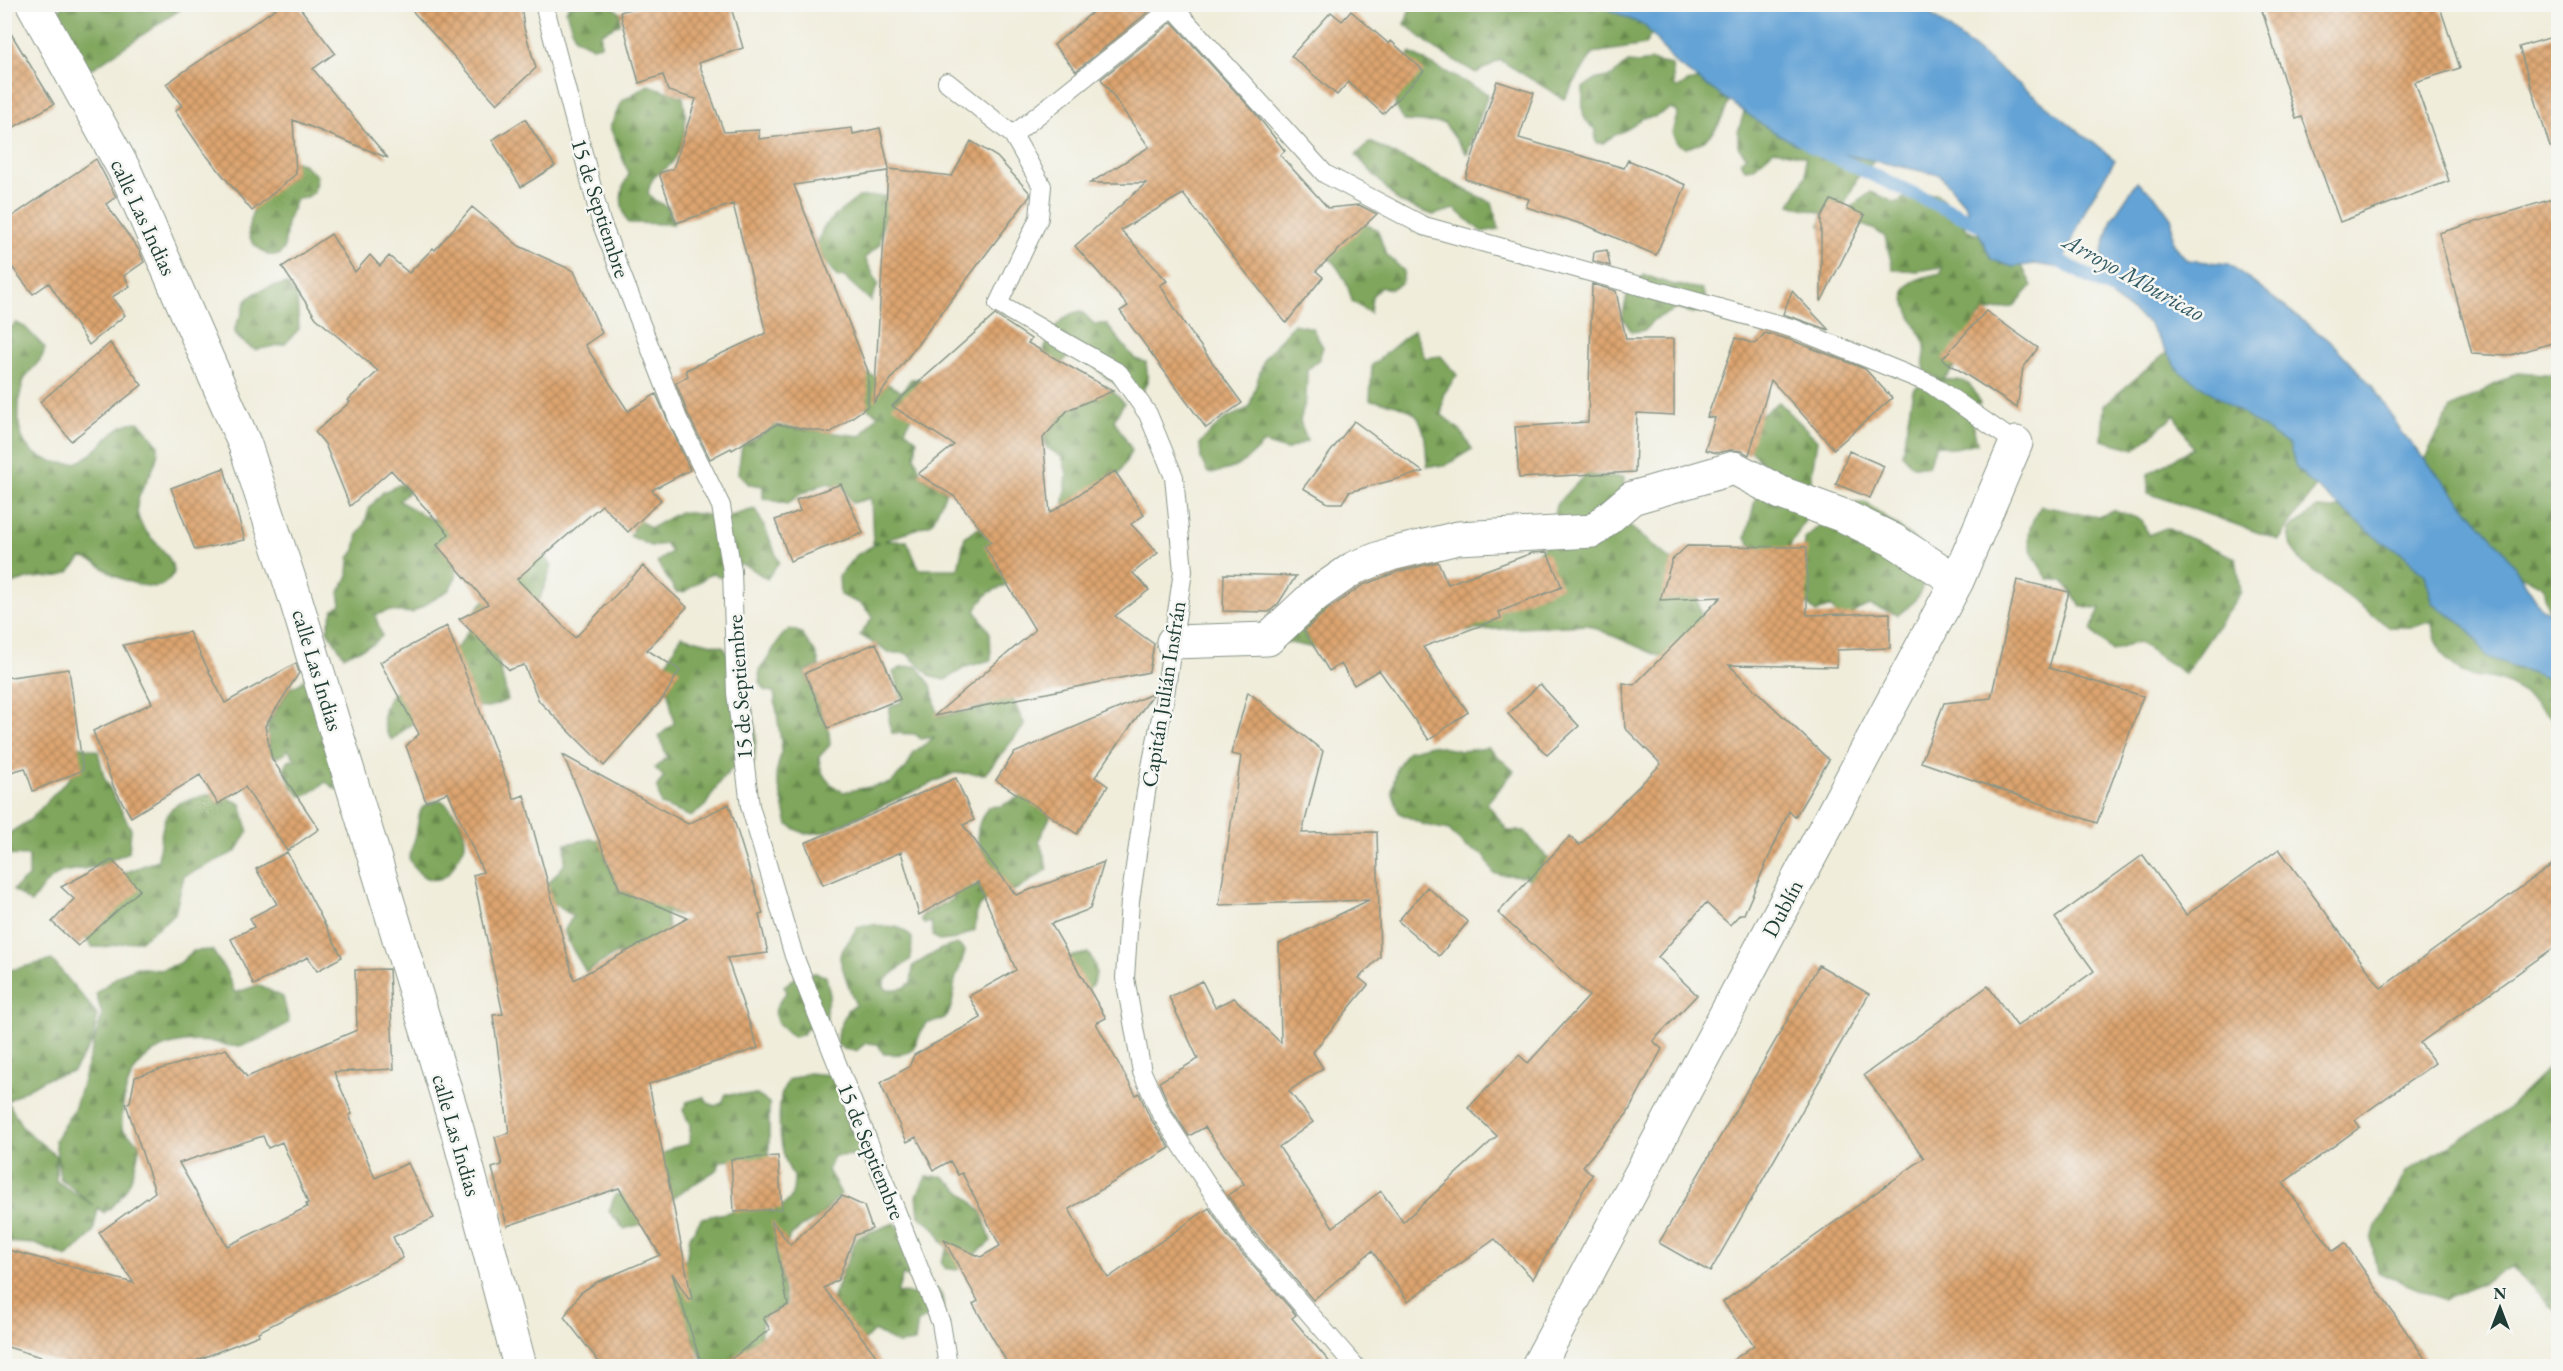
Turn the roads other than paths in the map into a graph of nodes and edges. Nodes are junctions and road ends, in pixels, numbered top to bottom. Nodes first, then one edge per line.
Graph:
1 (33, 4) edge
2 (544, 4) edge
3 (947, 82) dead end
4 (1012, 135) junction
5 (2016, 443) joint
6 (1957, 581) junction
7 (1173, 642) junction
8 (520, 1366) edge
9 (948, 1366) edge
10 (1355, 1366) edge
11 (1538, 1366) edge

1 - 8 street, calle Las Indias
2 - 9 lane, 15 de Septiembre
3 - 4 lane, Capitán Julián Insfrán
4 - 5 lane
4 - 7 lane, Capitán Julián Insfrán
5 - 6 street, Dublín
6 - 7 street
6 - 11 street, Dublín
7 - 10 lane, Capitán Julián Insfrán

